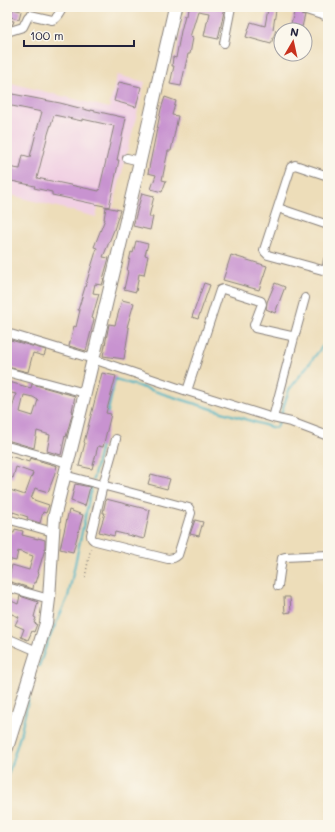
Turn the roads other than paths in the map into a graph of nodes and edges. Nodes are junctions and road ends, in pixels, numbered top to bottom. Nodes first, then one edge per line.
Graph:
1 (62, 7) edge
2 (175, 7) edge
3 (231, 7) edge
4 (304, 7) edge
5 (328, 14) edge
6 (7, 32) edge
7 (224, 43) dead end
8 (128, 158) dead end
9 (140, 161) junction
10 (328, 176) edge
11 (278, 208) junction
12 (328, 225) edge
13 (328, 260) edge
14 (327, 271) edge
15 (305, 298) dead end
16 (7, 332) edge
17 (294, 338) junction
18 (93, 359) junction
19 (7, 372) edge
20 (186, 391) junction
21 (85, 393) junction
22 (274, 418) junction
23 (328, 436) edge
24 (116, 439) dead end
25 (7, 446) edge
26 (68, 463) junction
27 (64, 475) junction
28 (102, 485) junction
29 (7, 519) edge
30 (53, 532) junction
31 (328, 556) edge
32 (278, 586) dead end
33 (7, 587) edge
34 (49, 599) junction
35 (7, 638) edge
36 (37, 651) junction
37 (7, 748) edge

1 - 6 street
2 - 9 highway
3 - 7 street
4 - 5 highway
8 - 9 street
9 - 18 highway
10 - 11 street
11 - 12 street
11 - 14 street
13 - 14 street
15 - 17 street
16 - 18 street
17 - 20 street
17 - 22 street
18 - 20 street
18 - 21 highway
19 - 21 street
20 - 22 street
21 - 26 highway
22 - 23 street
24 - 28 street
25 - 26 street
26 - 27 highway
27 - 28 street
27 - 30 highway
28 - 28 street
29 - 30 street
30 - 34 highway
31 - 32 street
33 - 34 street
34 - 36 highway
35 - 36 street
36 - 37 highway

